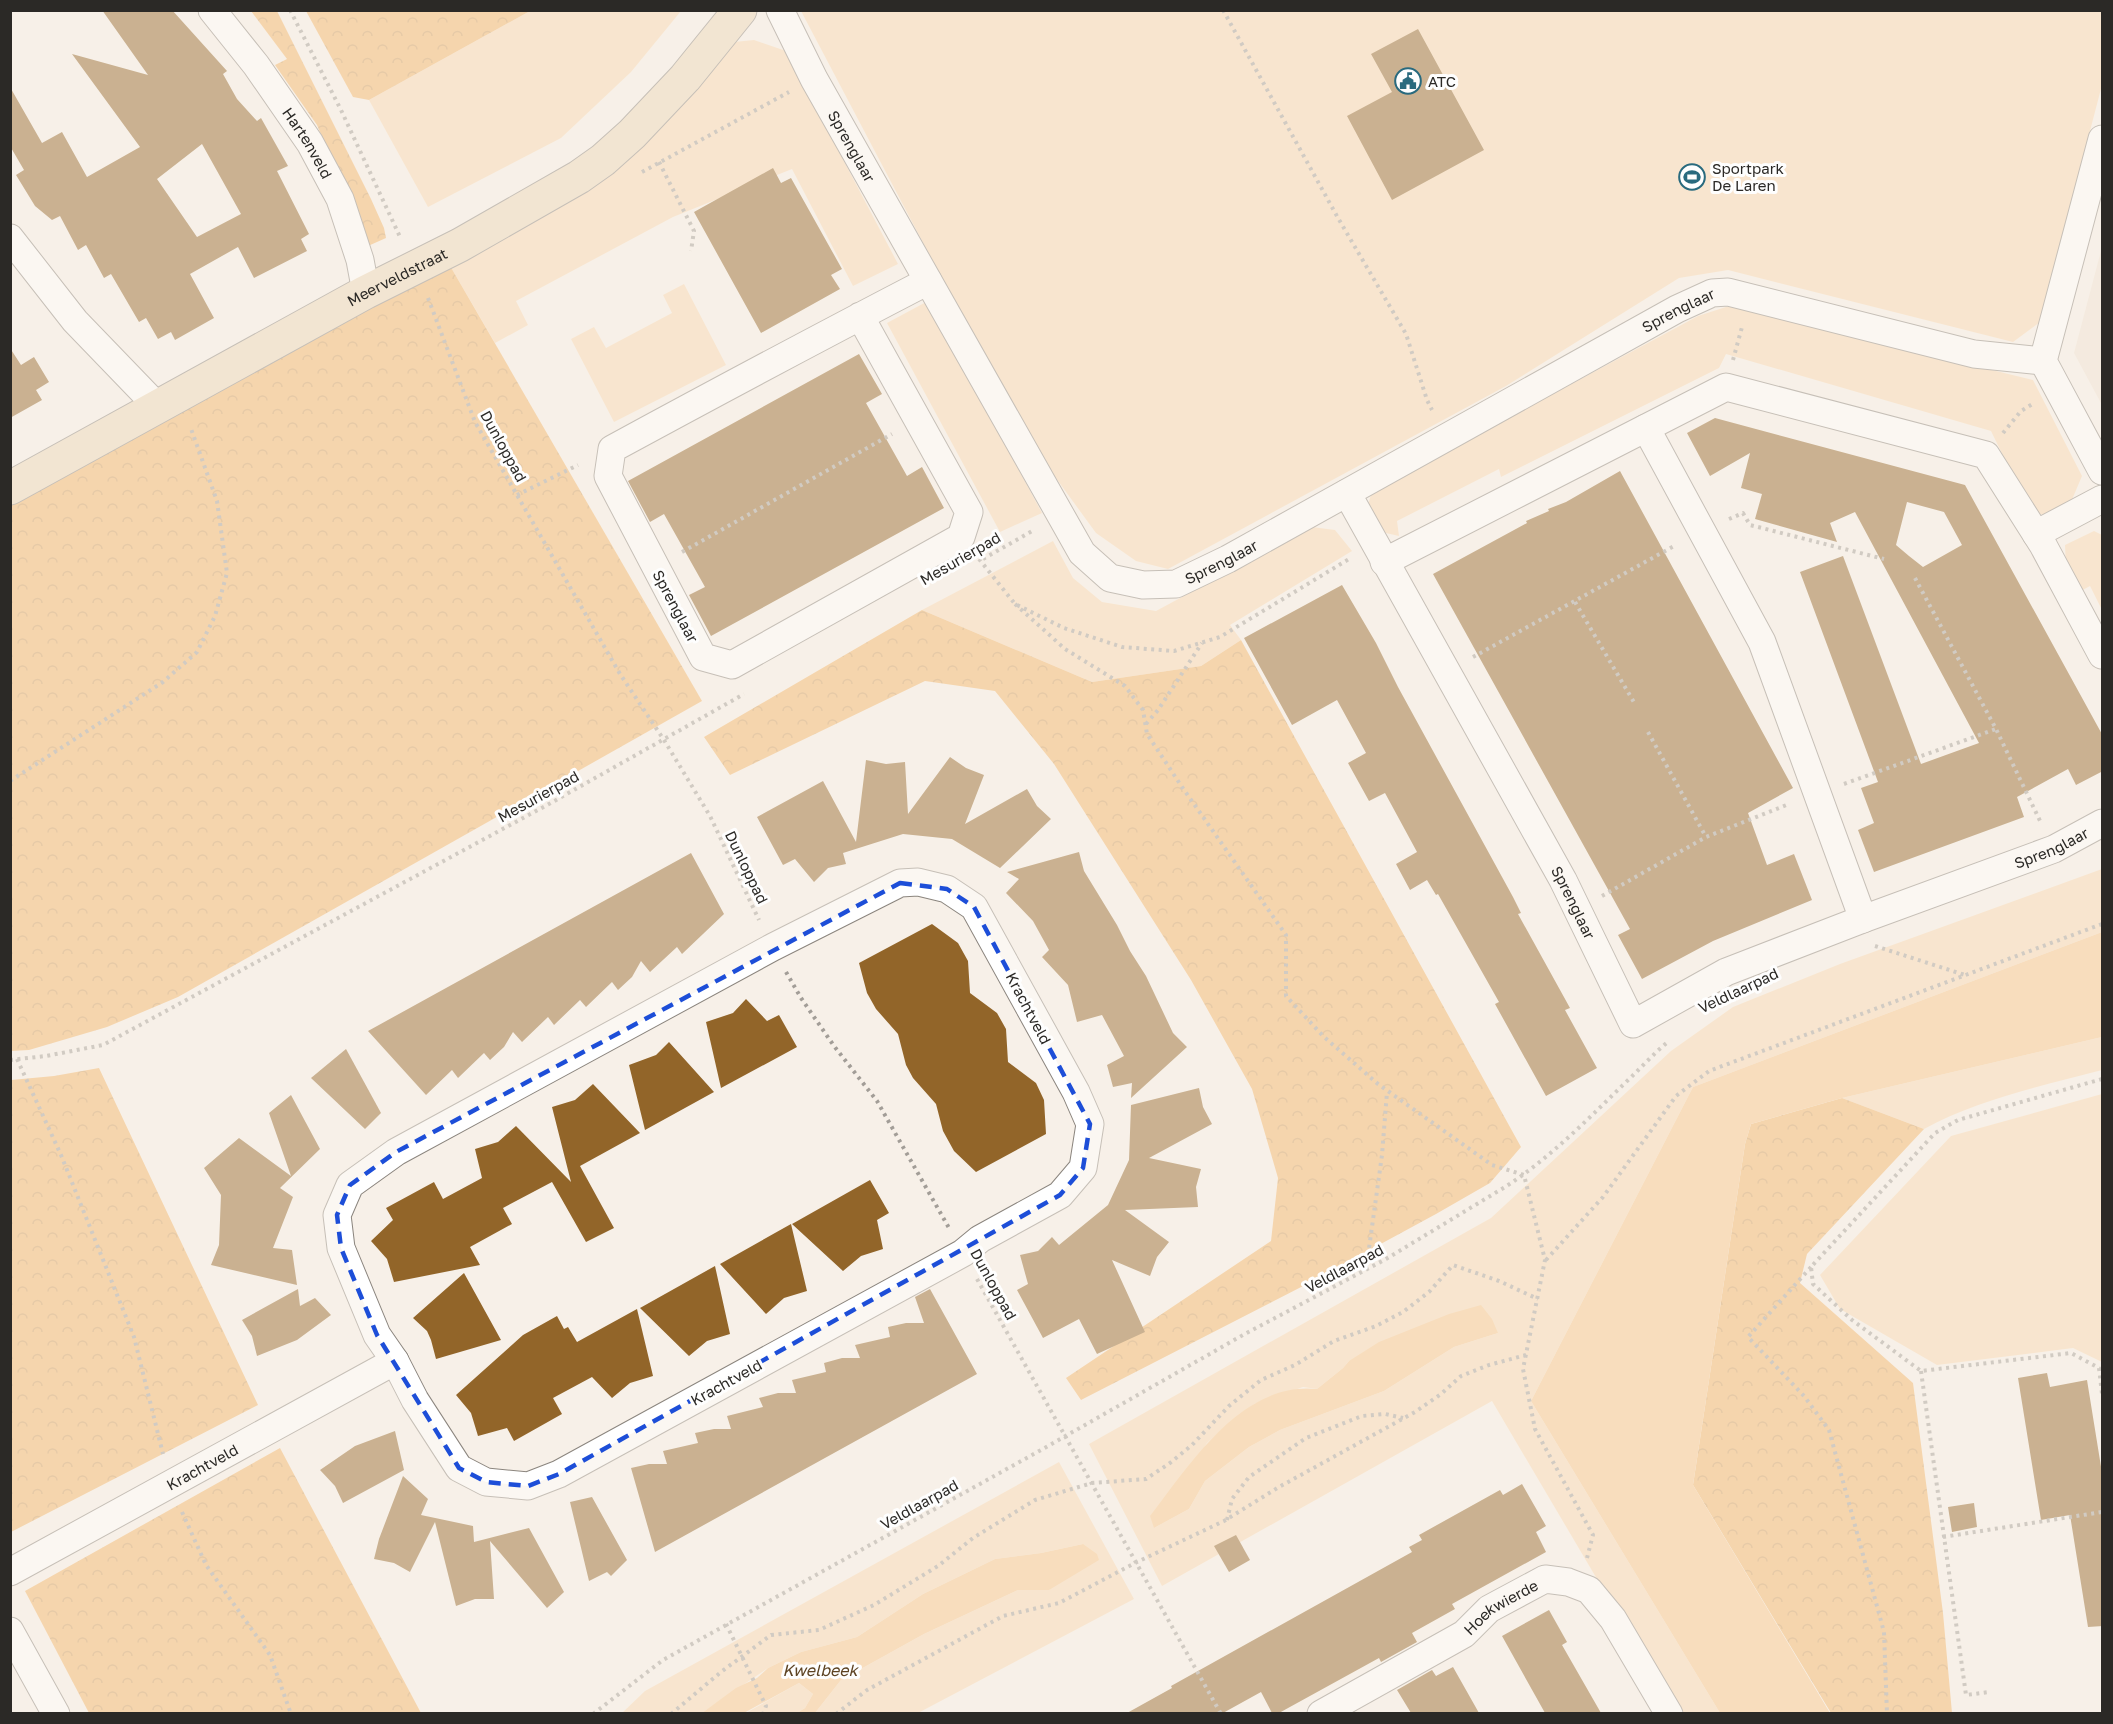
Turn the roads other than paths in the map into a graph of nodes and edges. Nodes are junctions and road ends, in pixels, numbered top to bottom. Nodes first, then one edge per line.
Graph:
1 (212, 10) edge
2 (740, 10) edge
3 (780, 10) edge
4 (2103, 139) edge
5 (10, 238) edge
6 (928, 280) junction
7 (366, 292) junction
8 (860, 316) junction
9 (2043, 361) junction
10 (157, 406) junction
11 (1646, 428) junction
12 (2103, 471) edge
13 (10, 488) edge
14 (1347, 493) junction
15 (2103, 498) edge
16 (2036, 534) junction
17 (1384, 562) junction
18 (2103, 655) edge
19 (2103, 823) edge
20 (1863, 919) junction
21 (394, 1361) junction
22 (10, 1572) edge
23 (10, 1631) edge
24 (56, 1713) edge
25 (1321, 1713) edge
26 (1669, 1713) edge

1 - 7 street, Hartenveld
2 - 7 street, Meerveldstraat
3 - 6 street, Sprenglaar
4 - 9 street
5 - 10 street
6 - 8 street
6 - 14 street, Sprenglaar
7 - 10 street, Meerveldstraat
8 - 8 street, Sprenglaar
9 - 12 street
9 - 14 street, Sprenglaar
10 - 13 street, Meerveldstraat
11 - 16 street
11 - 17 street
11 - 20 street
14 - 17 street, Sprenglaar
15 - 16 street
16 - 18 street
17 - 20 street, Sprenglaar
19 - 20 street, Sprenglaar
21 - 21 street, Krachtveld
21 - 22 street, Krachtveld
23 - 24 street
25 - 26 street, Hoekwierde

